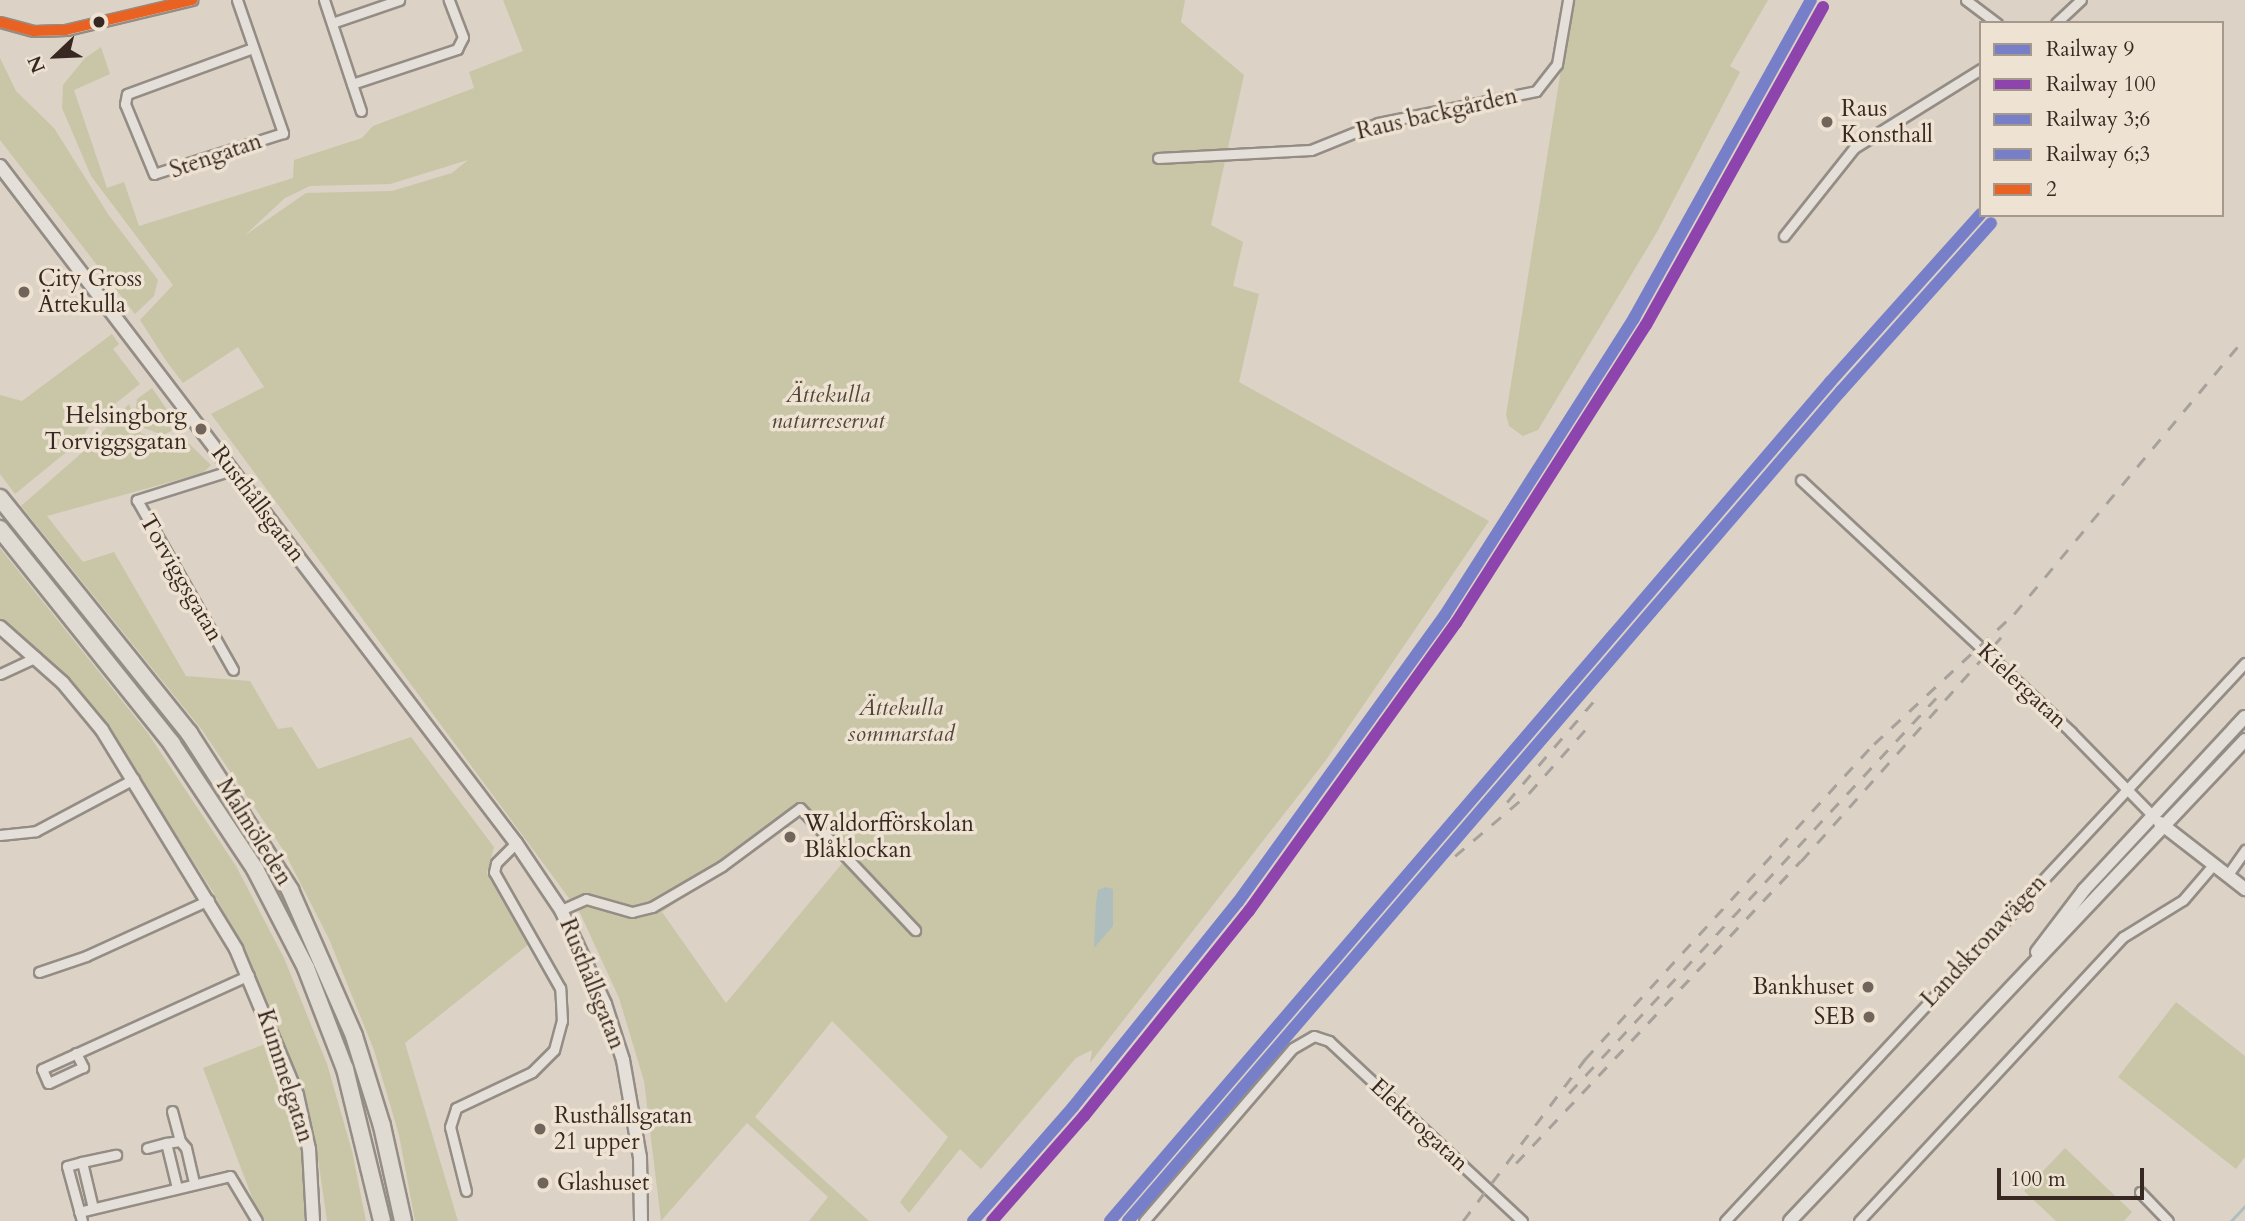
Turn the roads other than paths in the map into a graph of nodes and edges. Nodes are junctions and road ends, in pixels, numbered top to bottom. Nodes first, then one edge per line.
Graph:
1 (192, 0) edge
2 (237, 0) edge
3 (324, 0) edge
4 (399, 0) edge
5 (449, 0) edge
6 (1568, 0) edge
7 (1966, 0) edge
8 (2081, 0) edge
9 (165, 3) edge
10 (1994, 21) edge
11 (2058, 21) edge
12 (0, 22) edge
13 (332, 23) junction
14 (253, 48) junction
15 (1979, 70) edge
16 (352, 84) junction
17 (361, 111) dead end
18 (1158, 158) dead end
19 (0, 166) edge
20 (1784, 236) dead end
21 (232, 470) junction
22 (1801, 480) dead end
23 (0, 498) edge
24 (0, 529) edge
25 (0, 627) edge
26 (36, 657) junction
27 (2245, 663) edge
28 (233, 670) dead end
29 (0, 674) edge
30 (2245, 717) edge
31 (2245, 740) edge
32 (134, 779) junction
33 (2126, 789) junction
34 (2153, 816) junction
35 (2163, 827) junction
36 (0, 835) edge
37 (516, 844) junction
38 (2245, 850) edge
39 (2213, 865) junction
40 (2227, 876) junction
41 (2245, 889) edge
42 (209, 900) junction
43 (561, 910) junction
44 (915, 930) dead end
45 (2032, 962) junction
46 (39, 972) dead end
47 (249, 975) junction
48 (76, 1053) dead end
49 (172, 1111) dead end
50 (180, 1141) junction
51 (166, 1143) junction
52 (147, 1148) dead end
53 (116, 1155) dead end
54 (82, 1162) junction
55 (194, 1184) junction
56 (177, 1188) junction
57 (466, 1191) dead end
58 (2140, 1192) dead end
59 (93, 1208) junction
60 (81, 1216) edge
61 (257, 1221) edge
62 (313, 1221) edge
63 (382, 1221) edge
64 (402, 1221) edge
65 (641, 1221) edge
66 (1144, 1221) edge
67 (1522, 1221) edge
68 (1725, 1221) edge
69 (1790, 1221) edge
70 (1859, 1221) edge
71 (2168, 1221) edge

1 - 9 street
2 - 14 street, Stengatan
3 - 13 street
4 - 13 street
5 - 16 street
6 - 18 street, Raus backgården
7 - 10 street
8 - 11 street
9 - 12 street
13 - 16 street
14 - 14 street, Stengatan
15 - 20 street
16 - 17 street
19 - 21 main road, Rusthållsgatan
21 - 28 street, Torviggsgatan
21 - 37 main road, Rusthållsgatan
22 - 33 street, Kielergatan
23 - 64 highway, Malmöleden
24 - 63 highway, Malmöleden
25 - 26 main road, Kummelgatan
26 - 29 street
26 - 32 main road, Kummelgatan
27 - 33 street, Landskronavägen
30 - 34 main road, Landskronavägen
31 - 35 main road, Landskronavägen
32 - 36 street
32 - 42 main road, Kummelgatan
33 - 34 street, Kielergatan
33 - 68 street, Landskronavägen
34 - 35 main road, Kielergatan
34 - 45 main road, Landskronavägen
35 - 39 main road, Kielergatan
35 - 45 main road, Landskronavägen
37 - 43 main road, Rusthållsgatan
37 - 57 street, Rusthållsgatan
38 - 40 street
39 - 40 main road, Kielergatan
39 - 70 street
40 - 41 main road, Kielergatan
42 - 46 street
42 - 47 main road, Kummelgatan
43 - 44 street
43 - 65 main road, Rusthållsgatan
45 - 69 main road, Landskronavägen
47 - 48 street
47 - 62 main road, Kummelgatan
49 - 50 street
50 - 51 street
50 - 55 street
51 - 52 street
51 - 56 street
53 - 54 street
54 - 59 street
54 - 60 street
55 - 56 street
55 - 61 street
56 - 59 street
58 - 71 street
59 - 60 street
66 - 67 street, Elektrogatan

